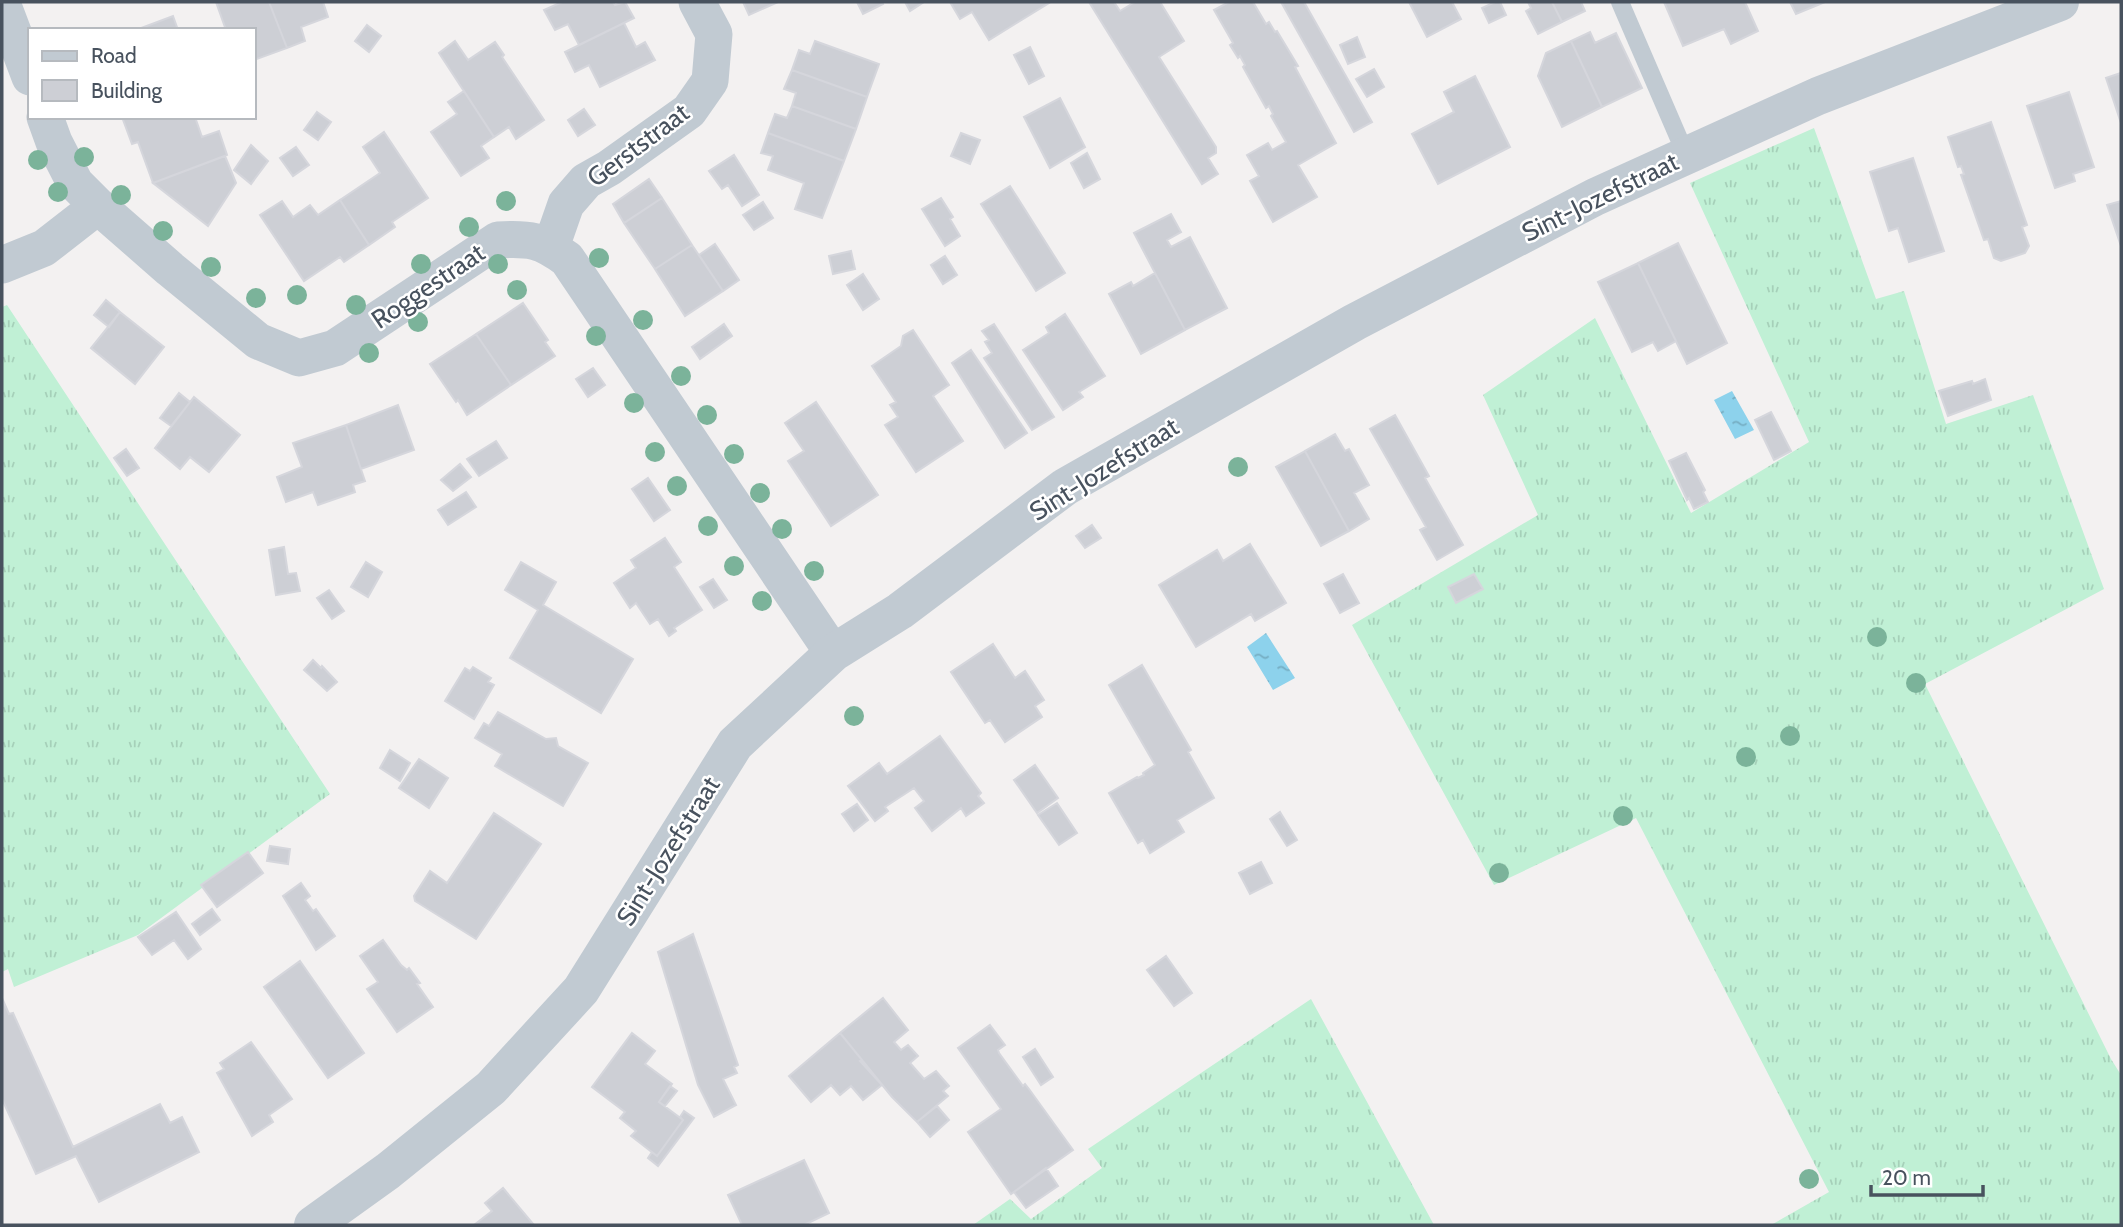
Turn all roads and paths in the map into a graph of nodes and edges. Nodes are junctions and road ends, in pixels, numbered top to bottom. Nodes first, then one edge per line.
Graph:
1 (11, 2) edge
2 (697, 2) edge
3 (1620, 2) edge
4 (2060, 2) edge
5 (2, 4) edge
6 (28, 72) edge
7 (46, 119) edge
8 (1686, 155) junction
9 (98, 205) junction
10 (551, 247) junction
11 (2, 265) edge
12 (833, 653) junction
13 (313, 1225) edge

1 - 5 street
2 - 10 street, Gerststraat
3 - 8 lane
4 - 8 street, Sint-Jozefstraat
5 - 6 street
7 - 9 street, Roggestraat
8 - 12 street, Sint-Jozefstraat
9 - 10 street, Roggestraat
9 - 11 street
10 - 12 street
12 - 13 street, Sint-Jozefstraat

